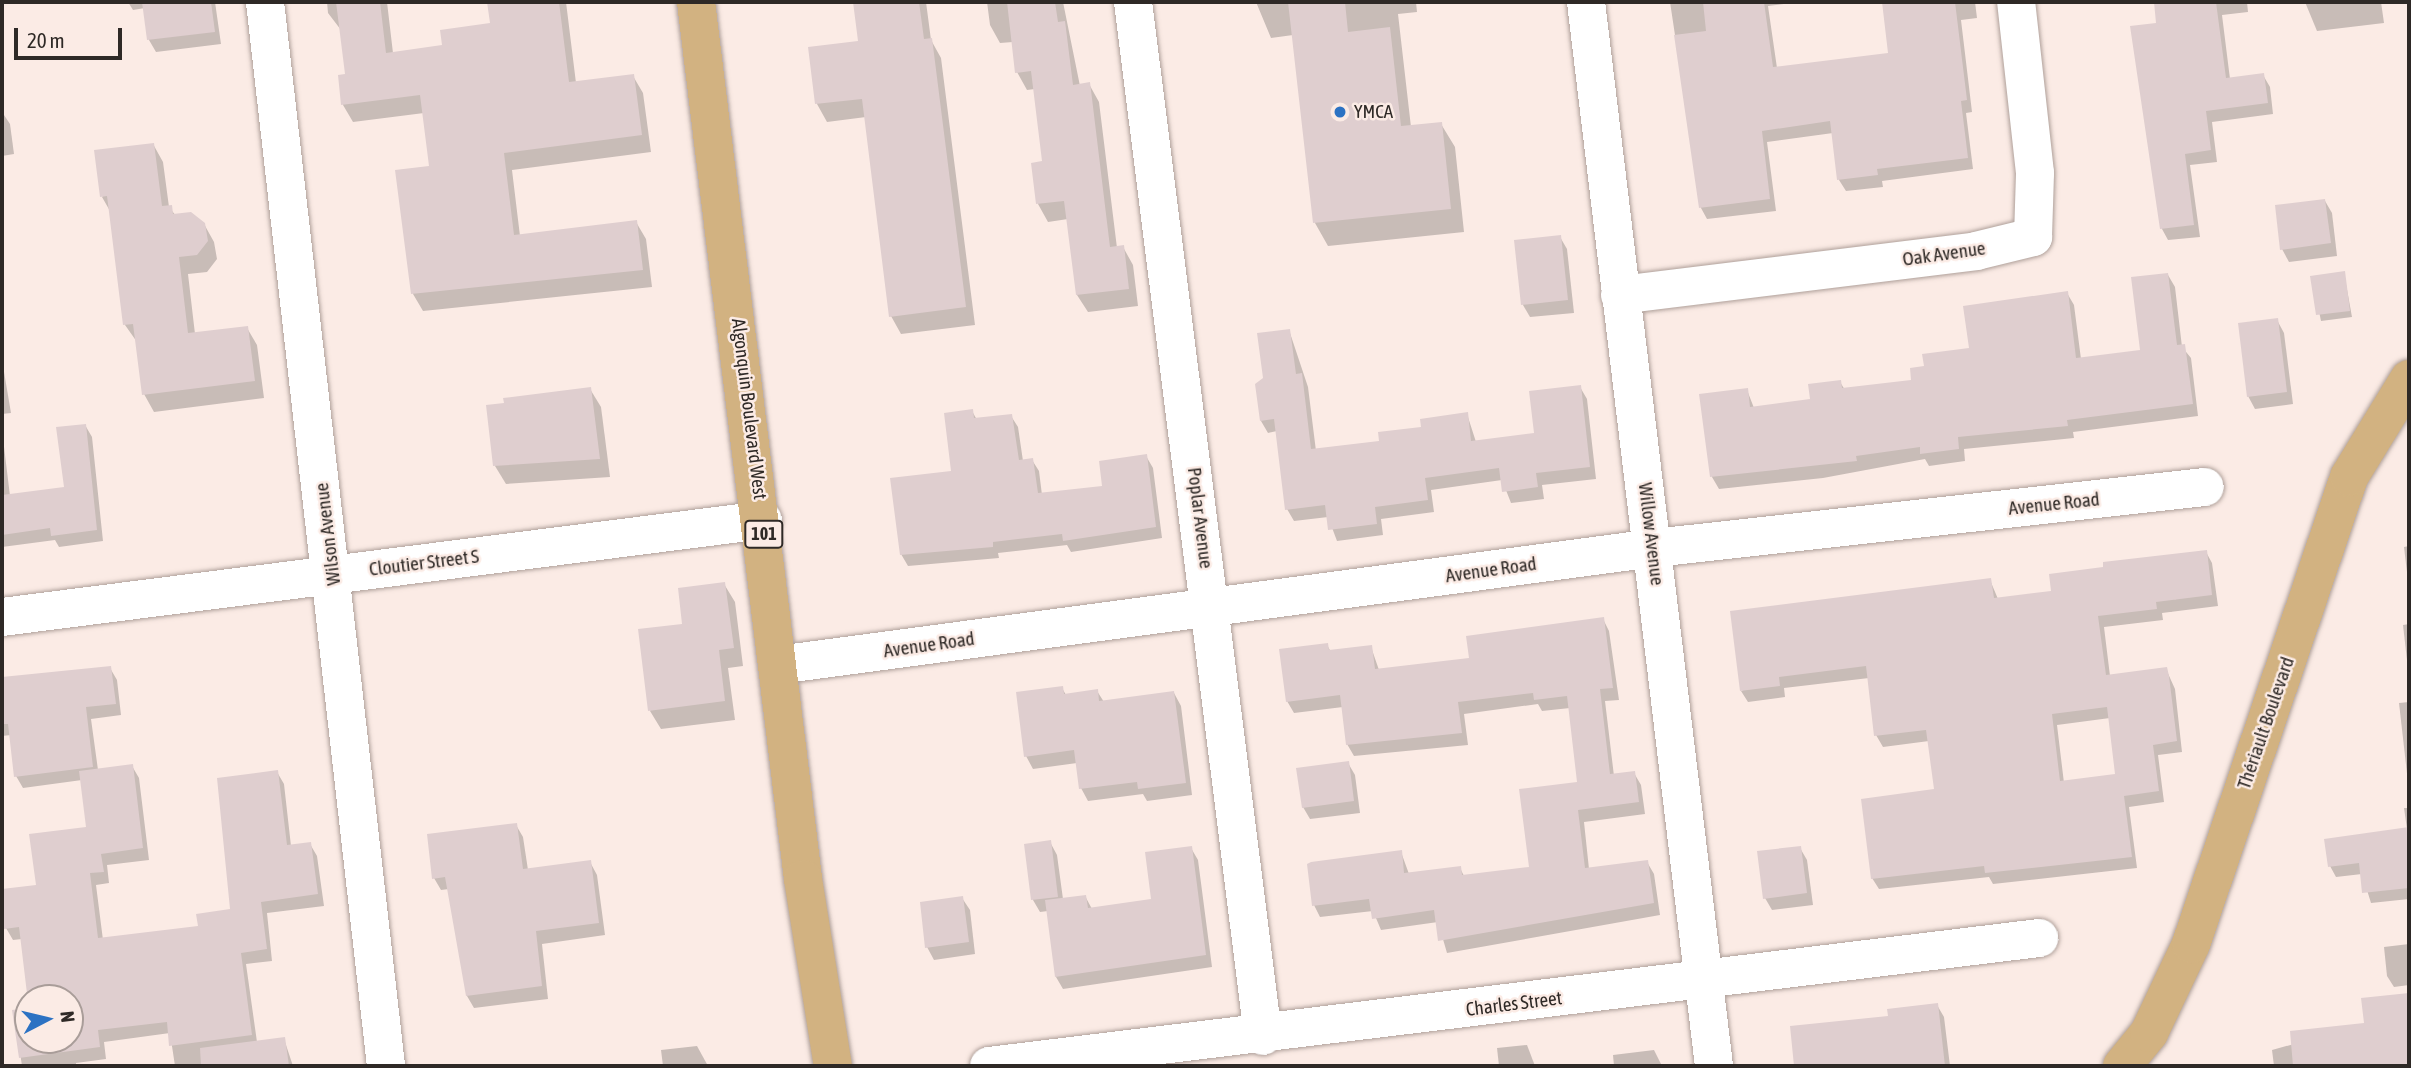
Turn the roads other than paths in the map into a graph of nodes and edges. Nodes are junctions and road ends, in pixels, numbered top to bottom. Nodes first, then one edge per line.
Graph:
1 (265, 2) edge
2 (696, 2) edge
3 (1133, 2) edge
4 (1586, 2) edge
5 (2016, 2) edge
6 (1620, 295) junction
7 (2409, 379) edge
8 (2205, 487) dead end
9 (763, 520) junction
10 (1654, 548) junction
11 (332, 574) junction
12 (1212, 607) junction
13 (2, 617) edge
14 (778, 665) junction
15 (2039, 938) dead end
16 (1705, 981) junction
17 (1262, 1035) junction
18 (386, 1066) edge
19 (833, 1066) edge
20 (989, 1066) edge
21 (1714, 1066) edge
22 (2122, 1066) edge

1 - 11 street, Wilson Avenue
2 - 9 main road, Algonquin Boulevard West / 101
3 - 12 street, Poplar Avenue
4 - 6 street, Willow Avenue
5 - 6 street, Oak Avenue
6 - 10 street, Willow Avenue
7 - 22 main road, Thériault Boulevard
8 - 10 street, Avenue Road
9 - 11 street, Cloutier Street S
9 - 14 main road, Algonquin Boulevard West / 101
10 - 12 street, Avenue Road
10 - 16 street, Willow Avenue
11 - 13 street, Cloutier Street S
11 - 18 street, Wilson Avenue
12 - 14 street, Avenue Road
12 - 17 street, Poplar Avenue
14 - 19 main road, Algonquin Boulevard West / 101
15 - 16 street, Charles Street
16 - 17 street, Charles Street
16 - 21 street, Willow Avenue
17 - 20 street, Charles Street

